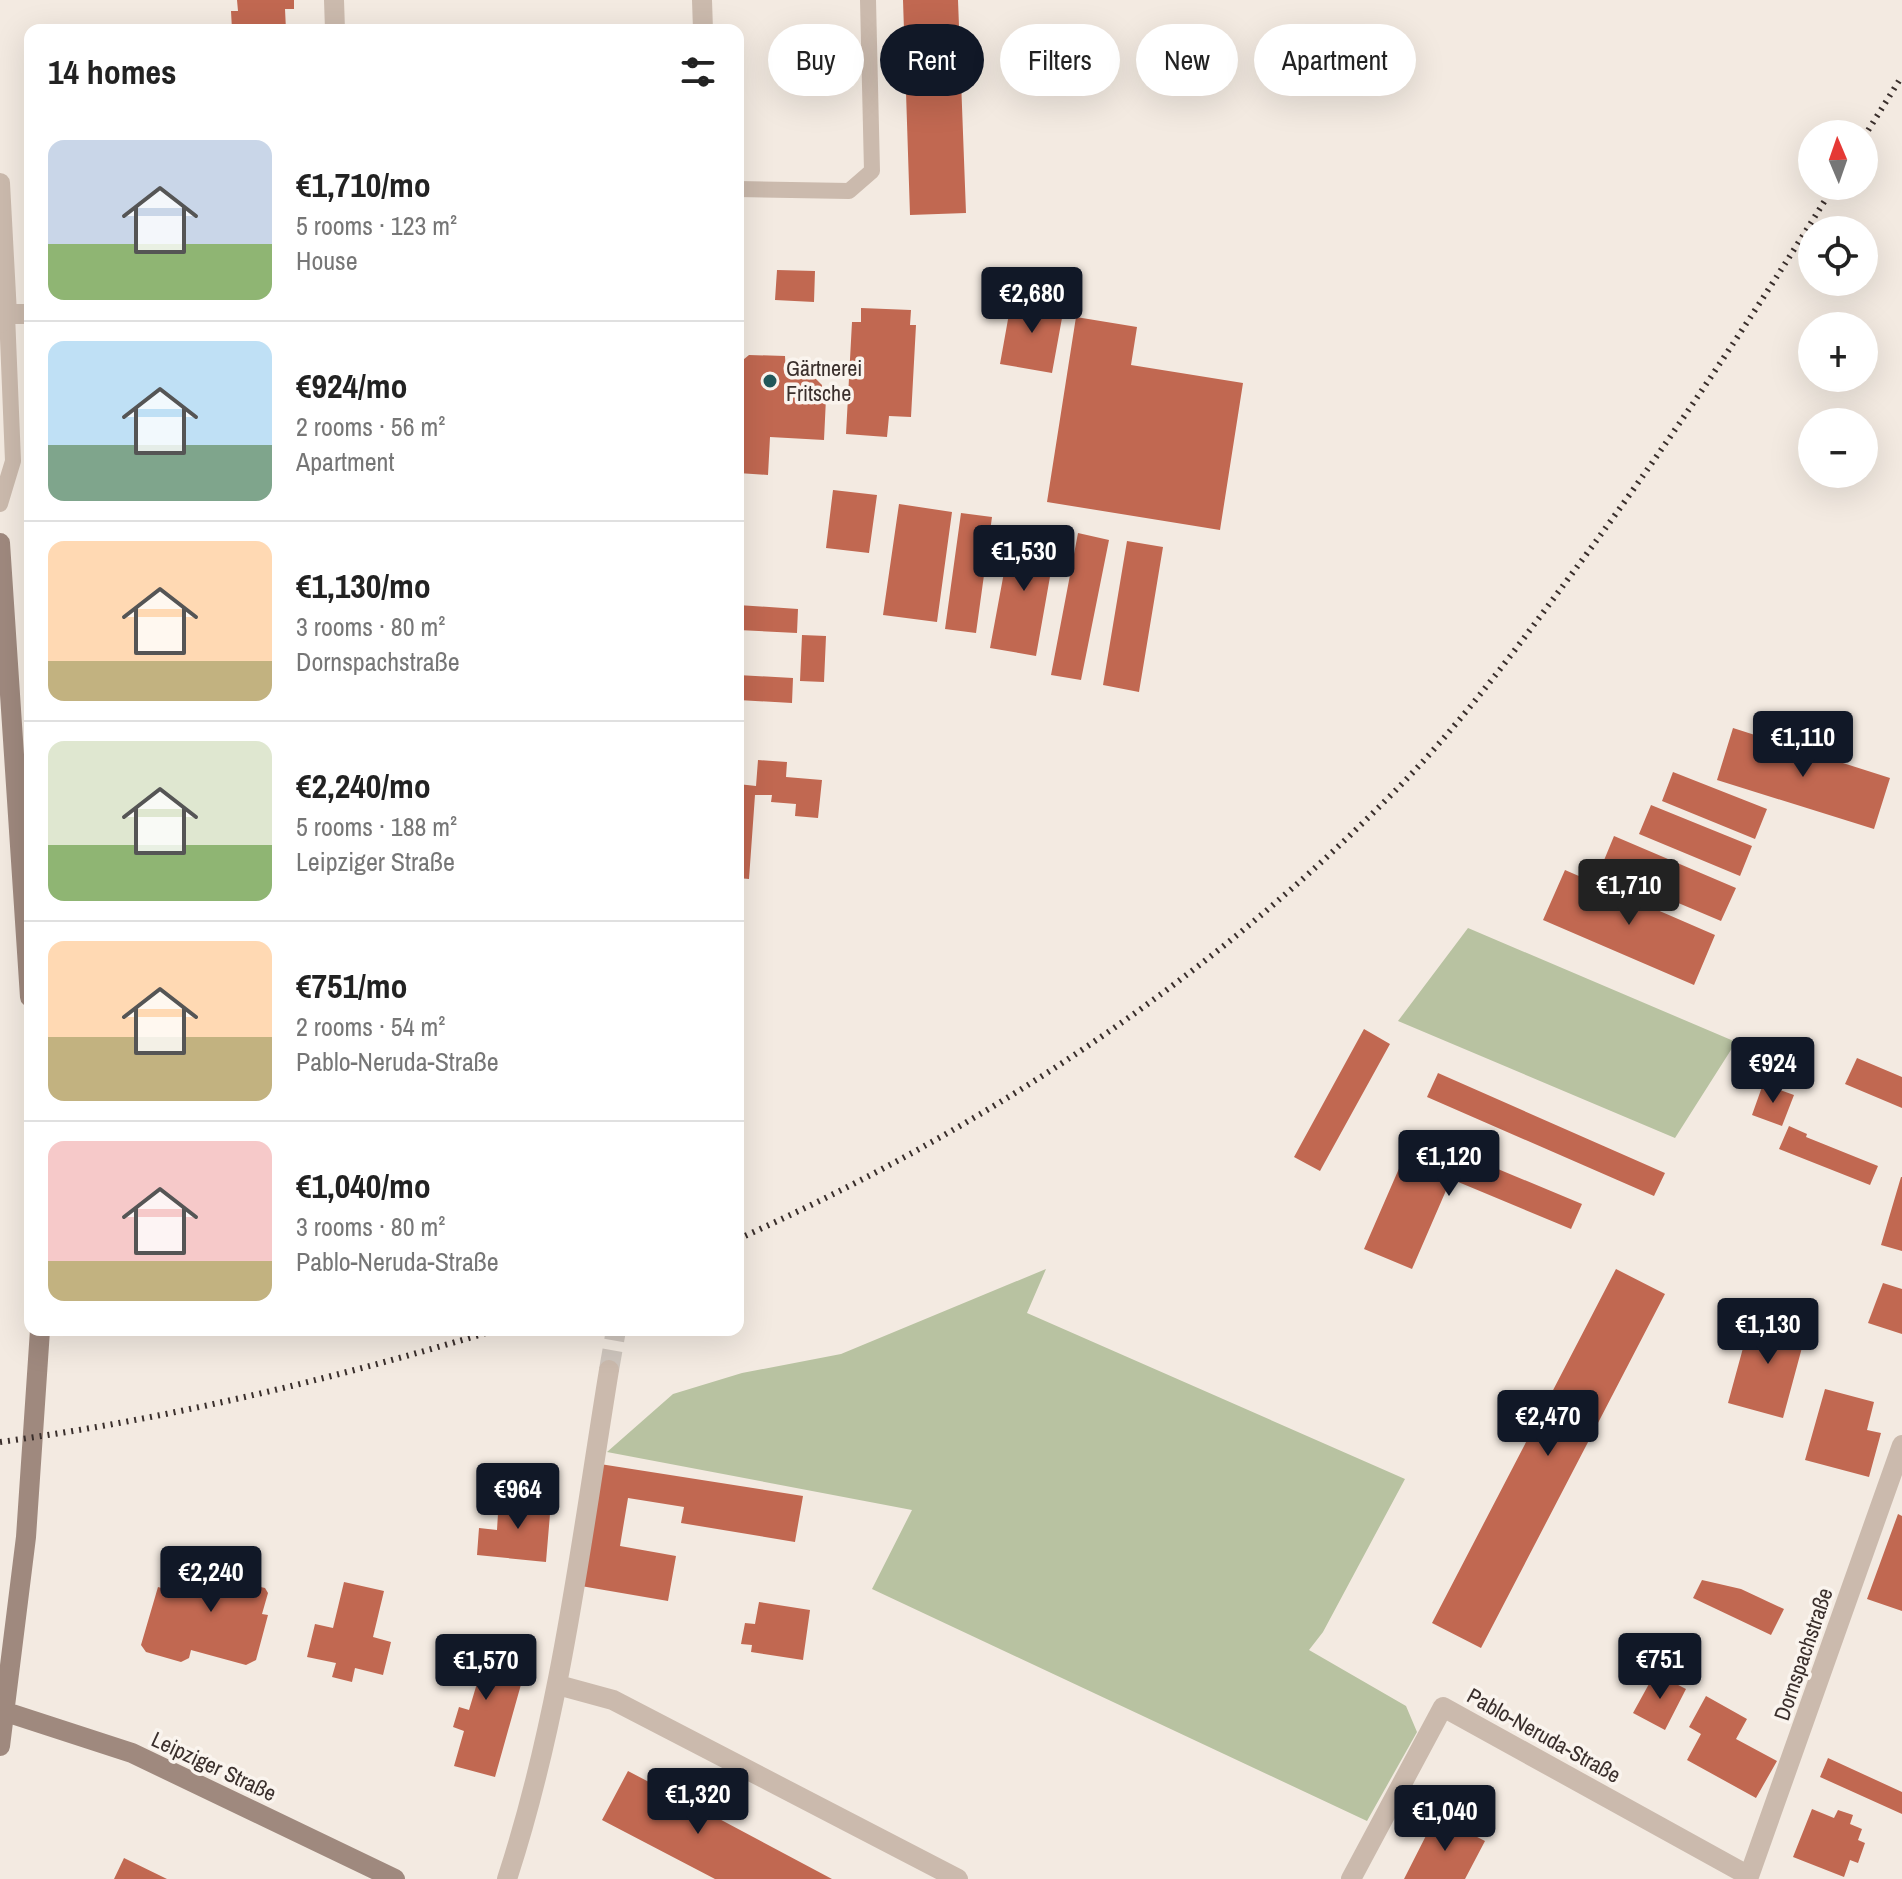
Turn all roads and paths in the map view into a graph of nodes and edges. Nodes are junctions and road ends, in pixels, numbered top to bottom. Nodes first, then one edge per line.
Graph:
1 (334, 0) edge
2 (702, 0) edge
3 (868, 0) edge
4 (335, 24) edge
5 (703, 24) edge
6 (0, 183) edge
7 (744, 189) edge
8 (24, 315) edge
9 (4, 319) edge
10 (0, 504) edge
11 (0, 543) edge
12 (5, 687) edge
13 (24, 923) edge
14 (40, 1336) edge
15 (609, 1370) tunnel mouth
16 (1902, 1445) edge
17 (558, 1685) junction
18 (6, 1712) junction
19 (0, 1746) edge
20 (1749, 1878) edge
21 (395, 1879) edge
22 (507, 1879) edge
23 (958, 1879) edge
24 (1351, 1879) edge

1 - 4 street
2 - 5 street
3 - 7 lane
6 - 9 street
8 - 9 street
9 - 10 lane
11 - 12 main road
12 - 13 main road
14 - 18 main road
15 - 17 street
16 - 20 street, Dornspachstraße
17 - 22 street
17 - 23 street
18 - 19 main road
18 - 21 main road, Leipziger Straße
20 - 24 street, Pablo-Neruda-Straße

